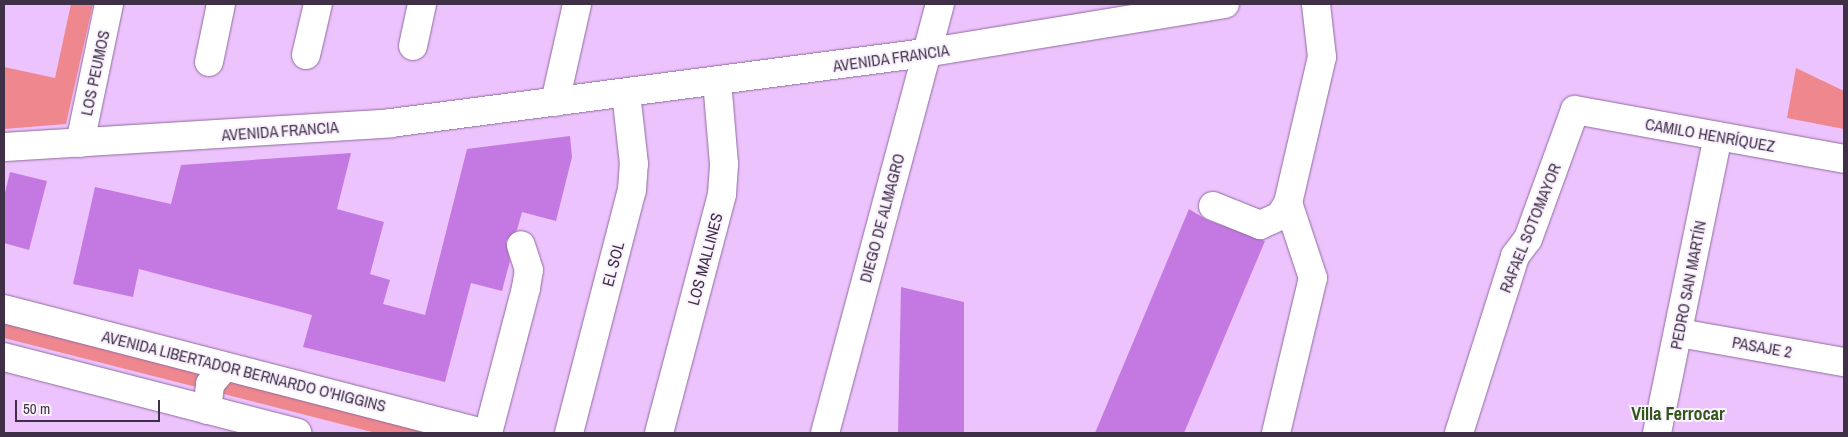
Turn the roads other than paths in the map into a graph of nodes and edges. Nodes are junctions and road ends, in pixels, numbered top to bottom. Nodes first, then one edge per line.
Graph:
1 (109, 4) edge
2 (221, 4) edge
3 (318, 4) edge
4 (422, 4) edge
5 (577, 4) edge
6 (940, 4) edge
7 (1225, 4) edge
8 (1316, 4) edge
9 (1132, 11) edge
10 (413, 46) dead end
11 (925, 54) junction
12 (306, 55) dead end
13 (209, 62) dead end
14 (717, 81) junction
15 (626, 92) junction
16 (555, 102) junction
17 (1575, 110) joint
18 (1718, 136) junction
19 (80, 143) junction
20 (4, 147) edge
21 (1844, 159) edge
22 (1288, 203) junction
23 (1212, 206) dead end
24 (521, 245) dead end
25 (4, 309) edge
26 (1679, 333) junction
27 (4, 358) edge
28 (1844, 362) edge
29 (225, 366) junction
30 (207, 410) junction
31 (297, 433) edge
32 (487, 433) edge
33 (569, 433) edge
34 (659, 433) edge
35 (825, 433) edge
36 (1276, 433) edge
37 (1459, 433) edge
38 (1658, 433) edge

1 - 19 street, LOS PEUMOS
2 - 13 street
3 - 12 street
4 - 10 street
5 - 16 street
6 - 11 street, DIEGO DE ALMAGRO
7 - 9 street, AVENIDA FRANCIA
8 - 22 street
9 - 11 street, AVENIDA FRANCIA
11 - 14 street, AVENIDA FRANCIA
11 - 35 street, DIEGO DE ALMAGRO
14 - 15 street, AVENIDA FRANCIA
14 - 34 street, LOS MALLINES
15 - 16 street, AVENIDA FRANCIA
15 - 33 street, EL SOL
16 - 19 street, AVENIDA FRANCIA
17 - 18 street, CAMILO HENRÍQUEZ
17 - 37 street, RAFAEL SOTOMAYOR
18 - 21 street, CAMILO HENRÍQUEZ
18 - 26 street, PEDRO SAN MARTÍN
19 - 20 street, AVENIDA FRANCIA
22 - 23 street
22 - 36 street
24 - 32 street
25 - 29 street, AVENIDA LIBERTADOR BERNARDO O'HIGGINS
26 - 28 street, PASAJE 2
26 - 38 street, PEDRO SAN MARTÍN
27 - 30 street
29 - 30 street
29 - 32 street, AVENIDA LIBERTADOR BERNARDO O'HIGGINS
30 - 31 street

